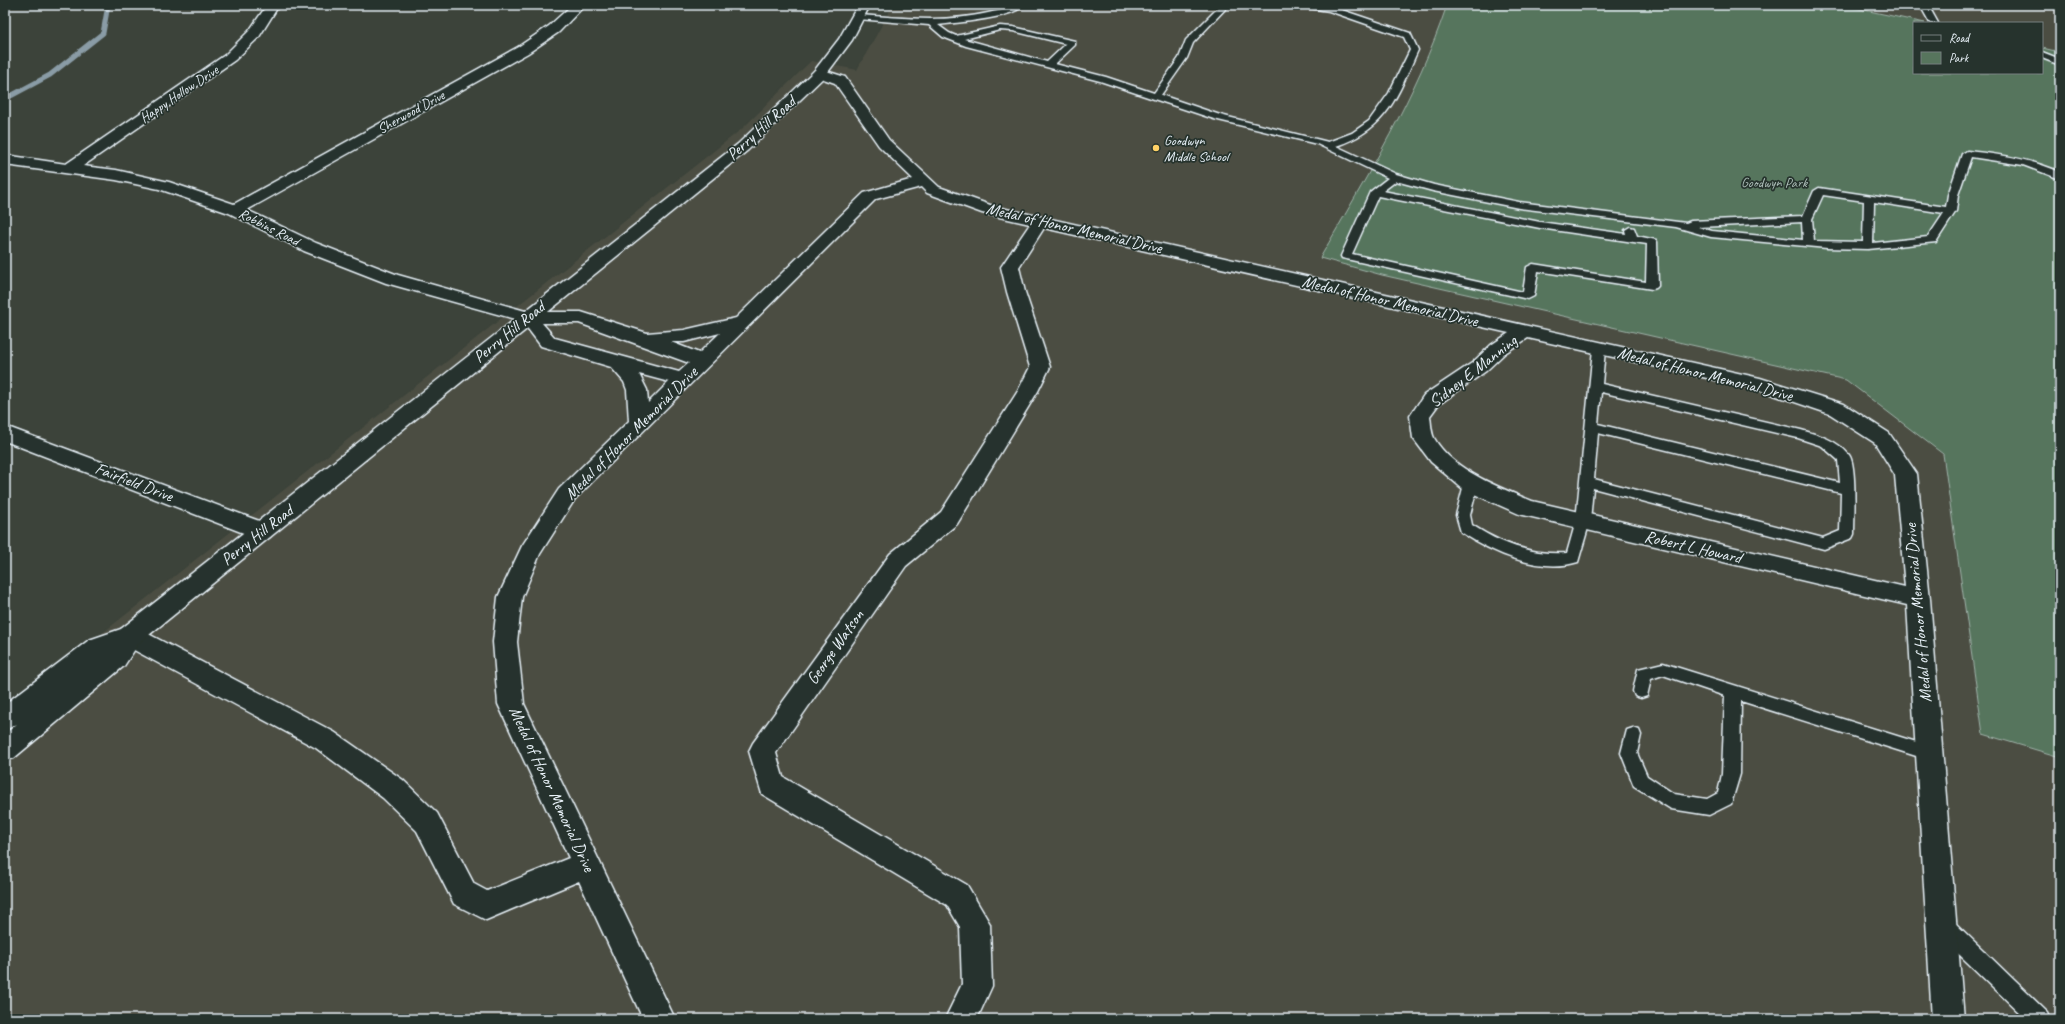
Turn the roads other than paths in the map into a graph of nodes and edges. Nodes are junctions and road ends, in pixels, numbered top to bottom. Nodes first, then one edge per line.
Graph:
1 (273, 5) edge
2 (579, 5) edge
3 (864, 5) edge
4 (1020, 5) edge
5 (1225, 5) edge
6 (1303, 5) edge
7 (1924, 5) edge
8 (858, 17) junction
9 (1933, 22) edge
10 (932, 23) junction
11 (955, 39) junction
12 (2043, 55) edge
13 (2060, 62) edge
14 (1049, 65) junction
15 (820, 73) junction
16 (1156, 96) junction
17 (1328, 146) junction
18 (896, 155) junction
19 (5, 160) edge
20 (70, 168) junction
21 (2060, 176) edge
22 (1395, 177) junction
23 (925, 181) junction
24 (1375, 192) junction
25 (870, 196) junction
26 (947, 196) junction
27 (1869, 198) junction
28 (235, 210) junction
29 (1951, 211) junction
30 (1628, 218) junction
31 (1807, 219) junction
32 (1040, 221) junction
33 (845, 222) junction
34 (1677, 224) junction
35 (1632, 238) junction
36 (1809, 243) junction
37 (1868, 246) junction
38 (528, 317) junction
39 (744, 321) junction
40 (1524, 332) junction
41 (642, 338) junction
42 (1599, 349) junction
43 (703, 361) junction
44 (618, 363) junction
45 (685, 380) junction
46 (1596, 387) junction
47 (639, 425) junction
48 (1592, 427) junction
49 (5, 433) edge
50 (1587, 482) junction
51 (1471, 484) junction
52 (1848, 490) junction
53 (1583, 521) junction
54 (262, 531) junction
55 (1918, 599) junction
56 (130, 636) junction
57 (1641, 691) dead end
58 (1733, 692) junction
59 (5, 720) edge
60 (1632, 735) dead end
61 (5, 750) edge
62 (1929, 753) junction
63 (586, 864) junction
64 (1941, 923) junction
65 (659, 1019) edge
66 (961, 1019) edge
67 (1948, 1019) edge
68 (2040, 1019) edge

1 - 20 street, Happy Hollow Drive
2 - 28 street, Sherwood Drive
3 - 8 street, Perry Hill Road
4 - 10 lane
5 - 16 lane
6 - 17 lane
7 - 9 lane
8 - 10 lane
8 - 15 street, Perry Hill Road
10 - 11 lane
11 - 14 lane
11 - 14 lane
12 - 13 lane
14 - 16 lane
15 - 18 street, Medal of Honor Memorial Drive
15 - 38 street, Perry Hill Road
16 - 17 lane
17 - 22 lane
18 - 23 street, Medal of Honor Memorial Drive
18 - 25 street, Medal of Honor Memorial Drive
19 - 20 street, Robbins Road
20 - 28 street, Robbins Road
21 - 29 lane
22 - 24 lane
22 - 30 lane
23 - 25 street
23 - 26 street, Medal of Honor Memorial Drive
24 - 35 lane
24 - 35 lane
25 - 33 street, Medal of Honor Memorial Drive
26 - 32 street, Medal of Honor Memorial Drive
26 - 33 street, Medal of Honor Memorial Drive
27 - 29 lane
27 - 31 lane
27 - 37 lane
28 - 38 street, Robbins Road
29 - 37 lane
30 - 34 lane
30 - 35 lane
31 - 34 lane
31 - 36 lane
32 - 40 street, Medal of Honor Memorial Drive
32 - 66 street, George Watson
33 - 39 street, Medal of Honor Memorial Drive
34 - 36 lane
36 - 37 lane
38 - 41 street, Robbins Road
38 - 44 street
38 - 54 street, Perry Hill Road
39 - 41 street
39 - 43 street, Medal of Honor Memorial Drive
40 - 42 street, Medal of Honor Memorial Drive
40 - 51 street, Sidney E Manning
41 - 43 street, Robbins Road
42 - 46 lane
42 - 55 street, Medal of Honor Memorial Drive
43 - 45 street, Medal of Honor Memorial Drive
44 - 45 street
44 - 47 street
45 - 47 street, Medal of Honor Memorial Drive
46 - 48 lane
46 - 52 lane
47 - 63 street, Medal of Honor Memorial Drive
48 - 50 lane
48 - 52 lane
49 - 54 street, Fairfield Drive
50 - 52 lane
50 - 53 lane
51 - 53 street, Robert L Howard
51 - 53 lane
53 - 55 street, Robert L Howard
54 - 56 street, Perry Hill Road
55 - 62 street, Medal of Honor Memorial Drive
56 - 59 street, Perry Hill Road
56 - 61 street, Perry Hill Road
56 - 63 street
57 - 58 lane
58 - 60 lane
58 - 62 lane
62 - 64 street, Medal of Honor Memorial Drive
63 - 65 street, Medal of Honor Memorial Drive
64 - 67 street, Medal of Honor Memorial Drive
64 - 68 lane

